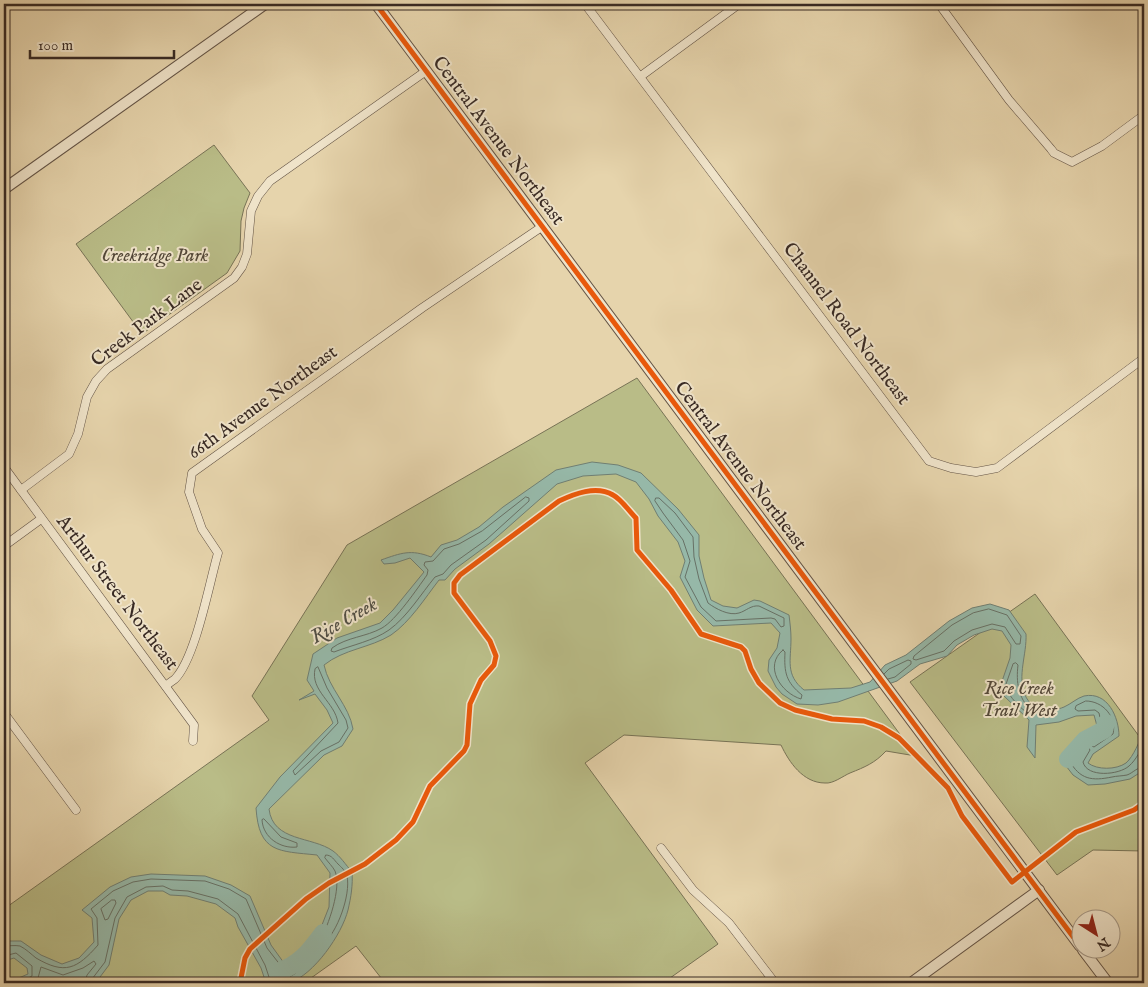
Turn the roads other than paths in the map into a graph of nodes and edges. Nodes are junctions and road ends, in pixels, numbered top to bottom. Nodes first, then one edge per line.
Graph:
1 (265, 4) edge
2 (376, 4) edge
3 (585, 4) edge
4 (739, 4) edge
5 (939, 4) edge
6 (426, 71) junction
7 (641, 76) junction
8 (1144, 115) edge
9 (4, 189) edge
10 (542, 226) junction
11 (1144, 358) edge
12 (4, 467) edge
13 (21, 490) junction
14 (41, 519) junction
15 (4, 546) edge
16 (166, 686) junction
17 (4, 713) edge
18 (193, 741) dead end
19 (76, 810) dead end
20 (661, 848) dead end
21 (1039, 890) junction
22 (1070, 932) edge
23 (1091, 960) edge
24 (774, 983) edge
25 (910, 983) edge
26 (1108, 983) edge

1 - 9 street
2 - 6 street, Central Avenue Northeast
3 - 7 street, Channel Road Northeast
4 - 7 street
5 - 8 street
6 - 10 street, Central Avenue Northeast
6 - 13 street, Creek Park Lane
7 - 11 street, Channel Road Northeast
10 - 16 street, 66th Avenue Northeast
10 - 21 street, Central Avenue Northeast
12 - 13 street, Arthur Street Northeast
13 - 14 street, Arthur Street Northeast
14 - 15 street
14 - 16 street, Arthur Street Northeast
16 - 18 street, Arthur Street Northeast
17 - 19 street
20 - 24 street
21 - 22 street, Central Avenue Northeast
21 - 25 street
23 - 26 street

